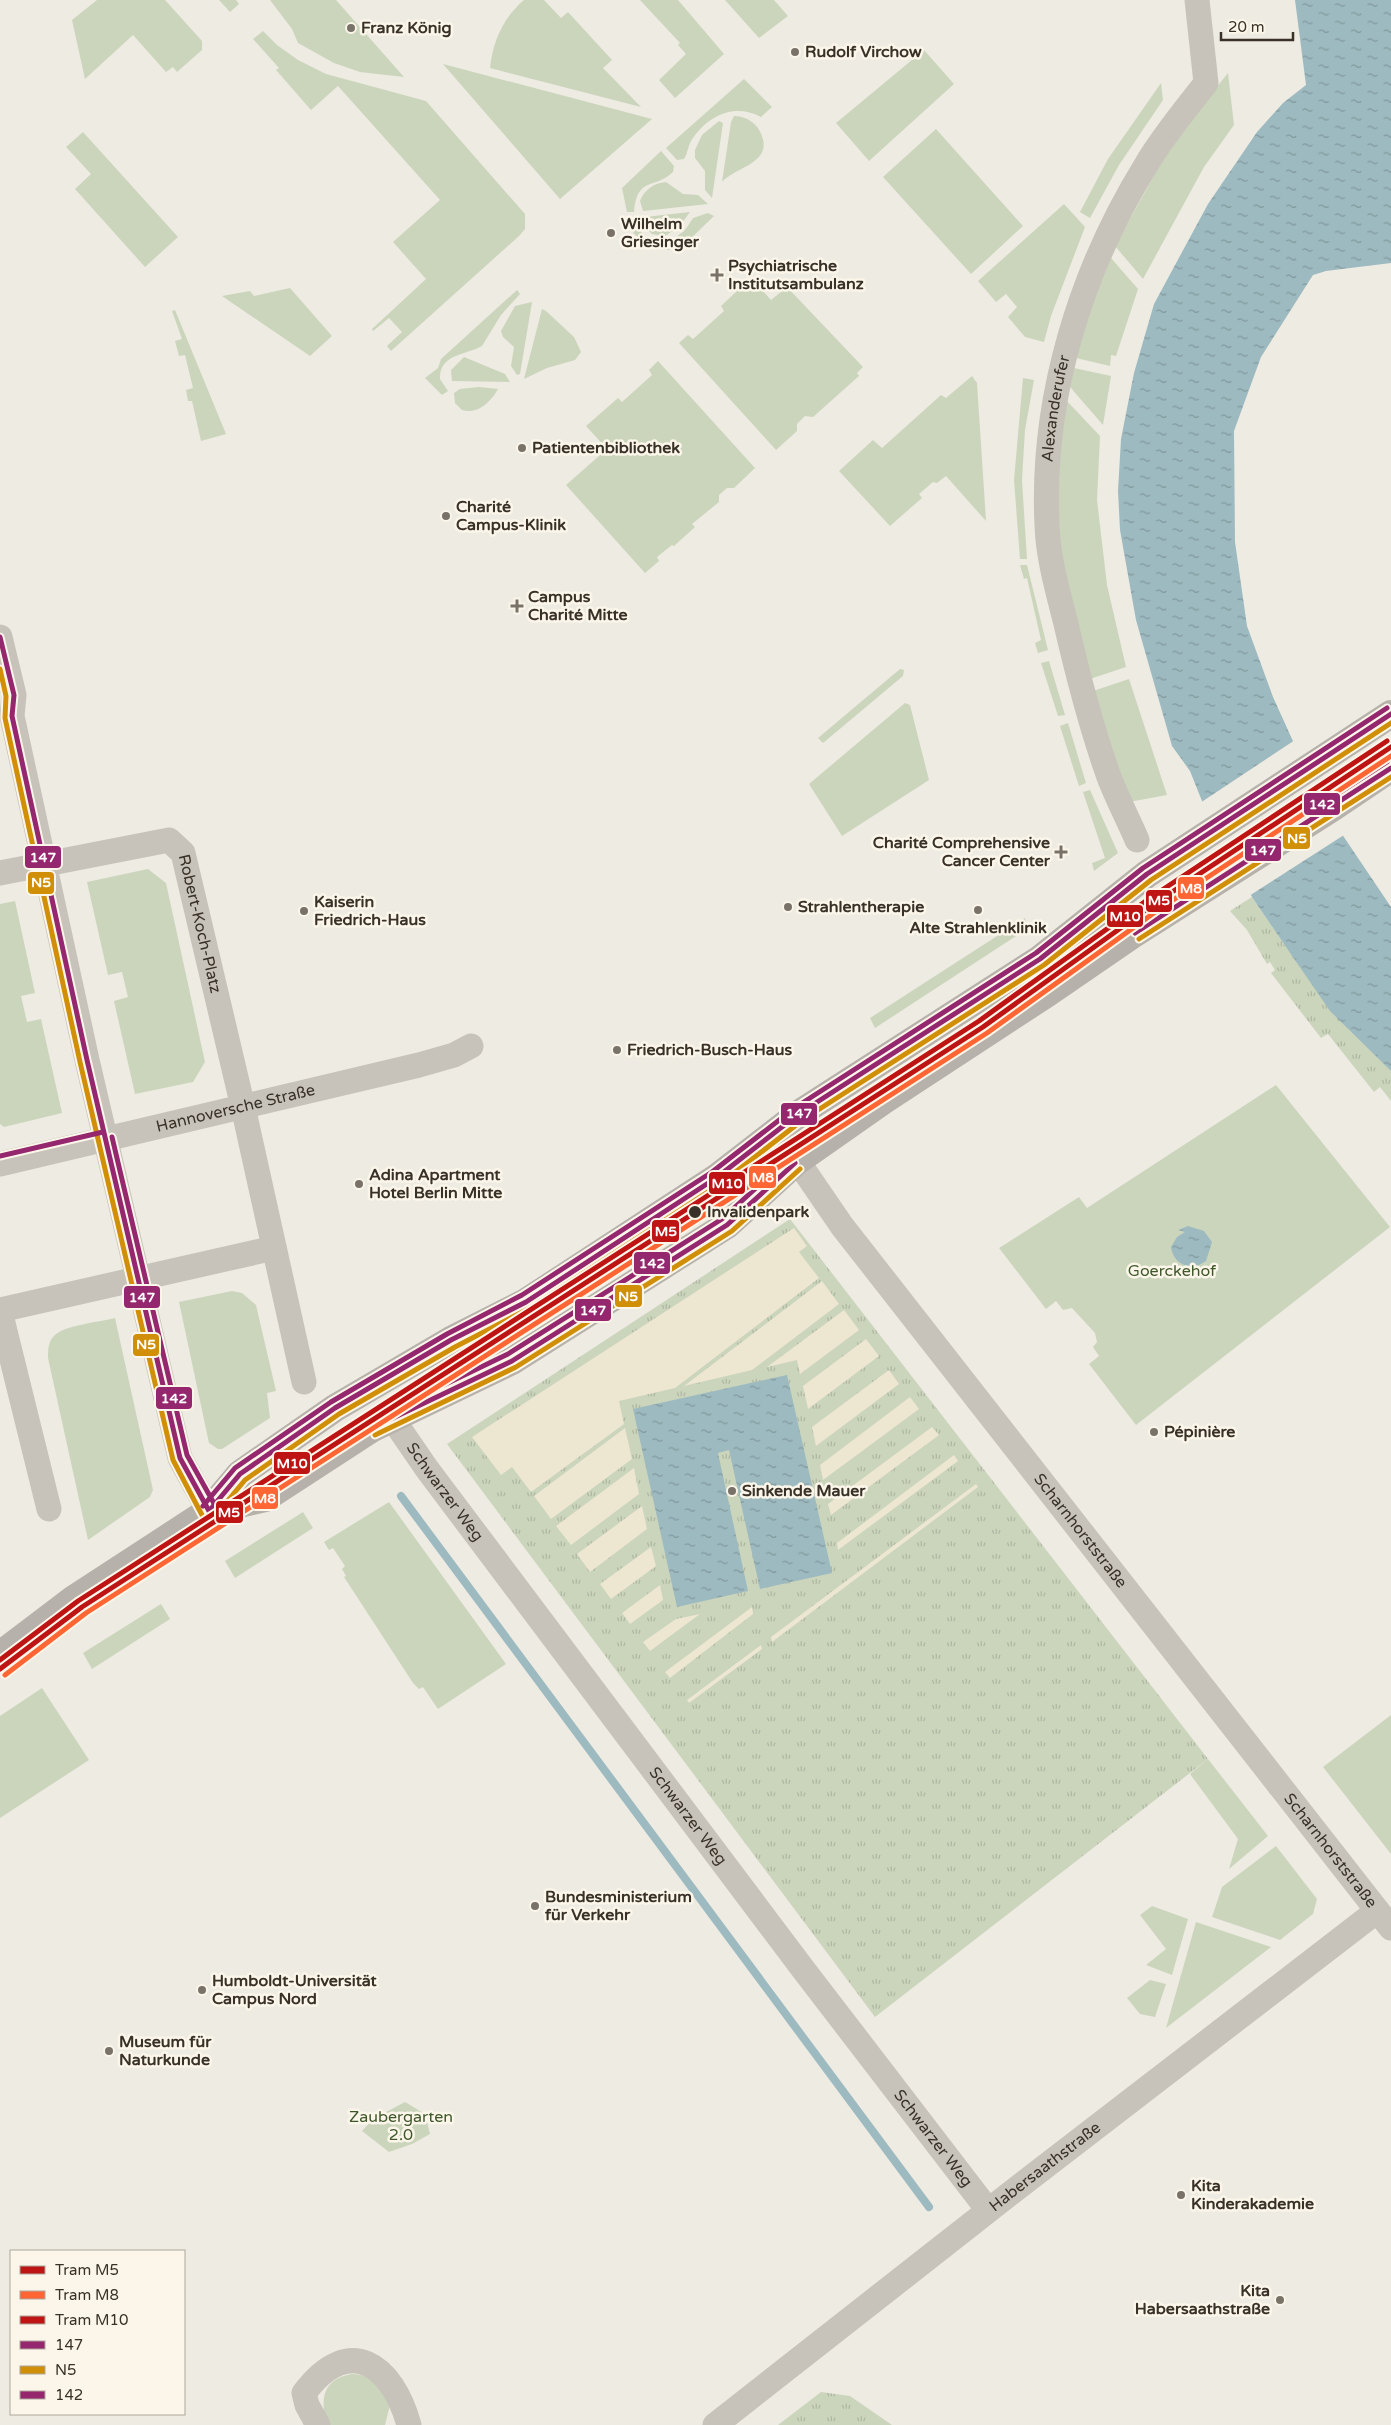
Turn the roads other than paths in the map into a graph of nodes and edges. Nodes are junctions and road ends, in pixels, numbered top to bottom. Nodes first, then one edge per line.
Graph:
1 (1197, 0) edge
2 (0, 637) edge
3 (1391, 714) edge
4 (1391, 768) edge
5 (1137, 840) dead end
6 (45, 865) junction
7 (0, 873) edge
8 (471, 1046) dead end
9 (243, 1107) junction
10 (777, 1131) junction
11 (105, 1139) junction
12 (797, 1161) junction
13 (0, 1164) edge
14 (274, 1248) junction
15 (138, 1279) junction
16 (0, 1310) edge
17 (304, 1382) dead end
18 (372, 1387) junction
19 (392, 1418) junction
20 (49, 1509) dead end
21 (209, 1511) junction
22 (0, 1655) edge
23 (1384, 1920) edge
24 (988, 2210) junction
25 (318, 2425) edge
26 (409, 2425) edge
27 (715, 2425) edge

1 - 5 street, Alexanderufer
2 - 6 street
3 - 10 main road
4 - 12 main road
6 - 7 street, Robert-Koch-Platz
6 - 9 street, Robert-Koch-Platz
6 - 11 street
8 - 9 street, Hannoversche Straße
9 - 11 street, Hannoversche Straße
9 - 14 street
10 - 12 street, Scharnhorststraße
10 - 18 main road
11 - 13 street, Hannoversche Straße
11 - 15 street
12 - 19 main road
12 - 23 street, Scharnhorststraße
14 - 15 street
14 - 17 street
15 - 16 street
15 - 21 street
16 - 20 street
18 - 19 main road
18 - 21 main road
19 - 21 main road
19 - 24 street, Schwarzer Weg
21 - 22 main road
23 - 24 street, Habersaathstraße
24 - 27 street, Habersaathstraße
25 - 26 street

